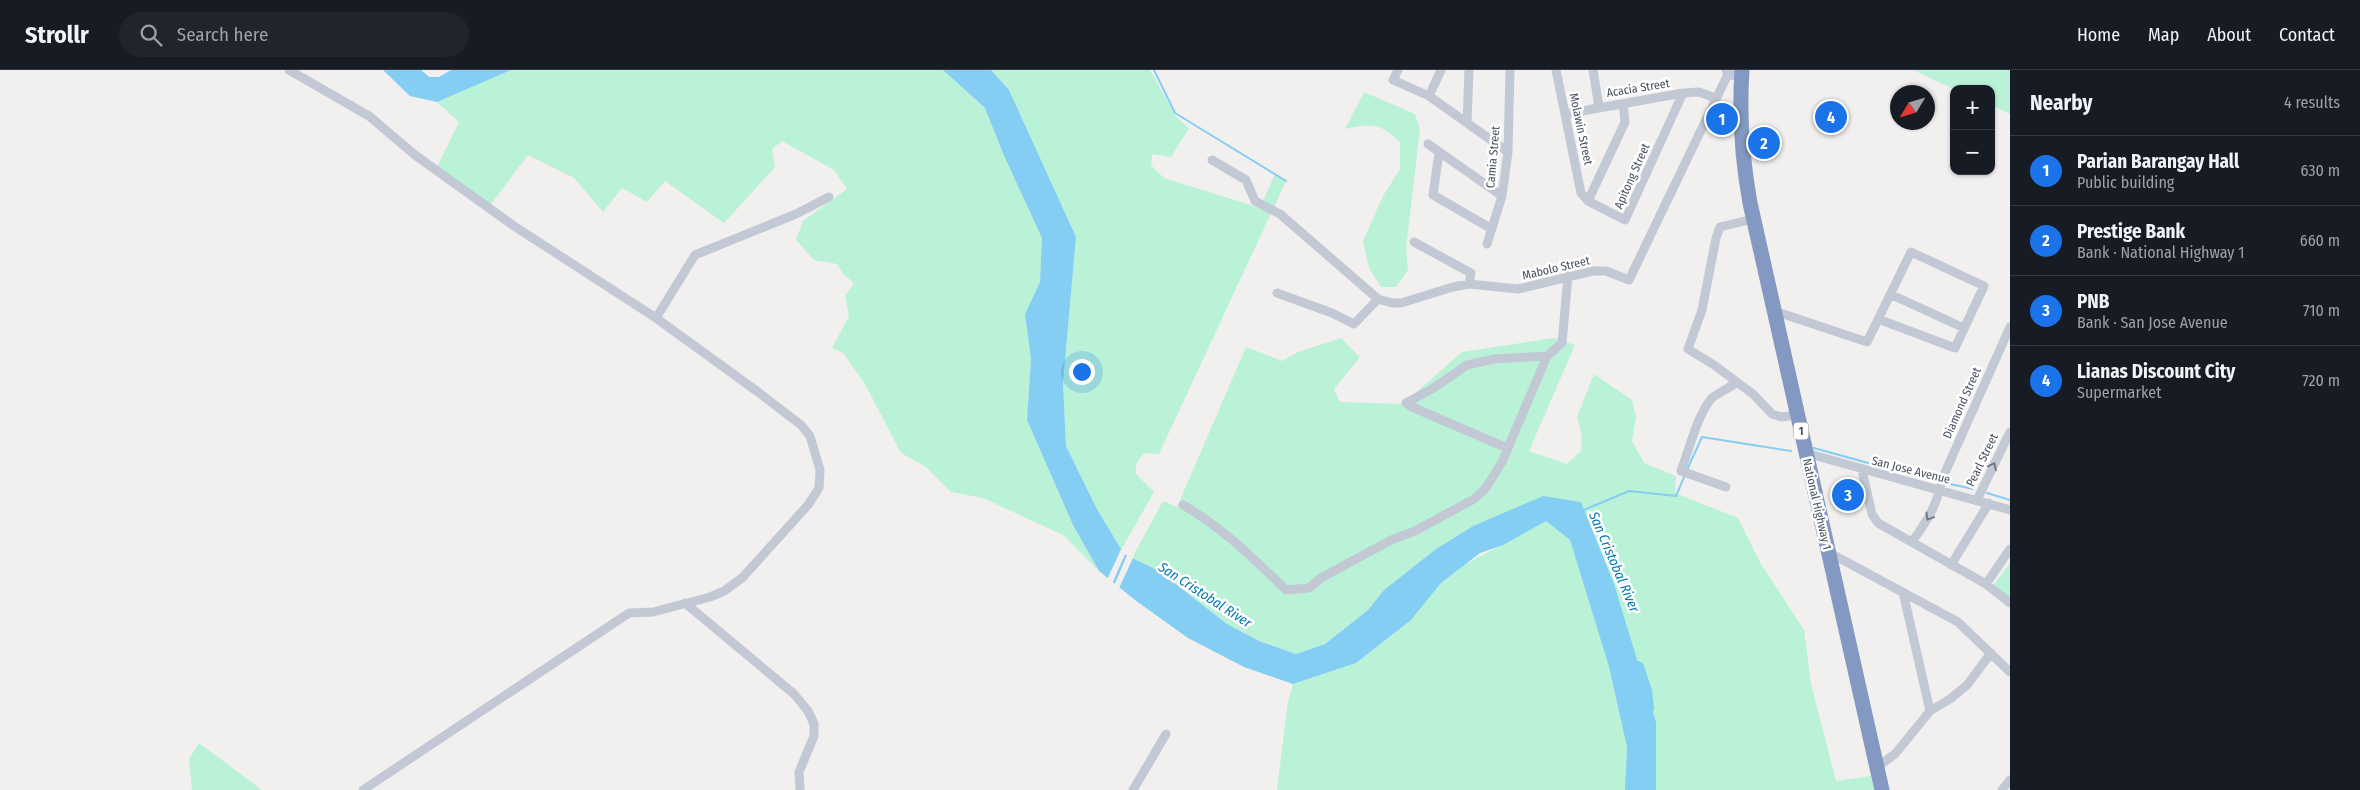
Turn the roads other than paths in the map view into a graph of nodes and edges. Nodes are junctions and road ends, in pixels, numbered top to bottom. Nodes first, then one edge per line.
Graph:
1 (289, 70) edge
2 (1398, 70) edge
3 (1441, 70) edge
4 (1469, 70) edge
5 (1510, 70) edge
6 (1556, 70) edge
7 (1593, 70) edge
8 (1735, 72) edge
9 (1682, 93) junction
10 (1430, 96) junction
11 (1715, 98) junction
12 (1623, 104) junction
13 (1599, 107) junction
14 (1565, 114) junction
15 (1466, 123) junction
16 (1428, 144) dead end
17 (1508, 152) junction
18 (1439, 153) junction
19 (1212, 160) dead end
20 (1581, 193) joint
21 (1502, 196) junction
22 (829, 198) dead end
23 (1588, 202) junction
24 (1753, 219) junction
25 (1492, 229) junction
26 (1414, 242) dead end
27 (1487, 244) dead end
28 (1568, 276) junction
29 (1469, 284) junction
30 (1277, 293) dead end
31 (1890, 294) junction
32 (1378, 299) junction
33 (1774, 311) junction
34 (656, 318) junction
35 (1878, 319) junction
36 (2010, 327) edge
37 (1964, 328) junction
38 (1547, 356) junction
39 (1737, 382) junction
40 (1797, 415) junction
41 (2010, 432) edge
42 (1507, 448) junction
43 (1806, 453) junction
44 (1862, 470) junction
45 (1726, 487) dead end
46 (1940, 490) junction
47 (1977, 500) junction
48 (1988, 503) junction
49 (1183, 505) dead end
50 (2010, 510) edge
51 (1912, 542) junction
52 (2010, 549) edge
53 (1828, 552) junction
54 (1952, 565) junction
55 (1986, 584) junction
56 (1903, 592) junction
57 (685, 603) junction
58 (2010, 603) edge
59 (1991, 653) junction
60 (2010, 672) edge
61 (1930, 711) junction
62 (1166, 734) dead end
63 (1877, 766) junction
64 (2010, 780) edge
65 (363, 790) edge
66 (800, 790) edge
67 (1133, 790) edge
68 (1882, 790) edge
69 (2002, 790) edge

1 - 34 street
2 - 10 street
3 - 10 street
4 - 15 street
5 - 17 street, Camia Street
6 - 14 street, Molawin Street
7 - 13 street
8 - 11 street, Mabolo Street
8 - 24 highway, National Highway 1 / 1
9 - 11 street, Acacia Street
9 - 12 street, Acacia Street
9 - 23 street, Apitong Street
10 - 15 street
11 - 28 street, Mabolo Street
12 - 13 street, Acacia Street
12 - 23 street
13 - 14 street, Acacia Street
14 - 20 street, Molawin Street
15 - 17 street
16 - 18 street
17 - 21 street, Camia Street
18 - 21 street
18 - 25 street
19 - 32 street
20 - 23 street, Apitong Street
21 - 25 street, Camia Street
22 - 34 street
24 - 33 highway, National Highway 1 / 1
24 - 39 street
25 - 27 street, Camia Street
26 - 29 street
28 - 29 street, Mabolo Street
28 - 38 street
29 - 32 street, Mabolo Street
30 - 32 street
31 - 35 street
31 - 37 street
31 - 37 street
33 - 35 street
33 - 40 highway, National Highway 1 / 1
34 - 57 street
35 - 37 street
36 - 46 street, Diamond Street
38 - 42 street
38 - 42 street
39 - 40 street
39 - 45 street
40 - 43 highway, National Highway 1 / 1
47 -> 41 street, Pearl Street
42 - 49 street
43 - 44 street, San Jose Avenue
43 - 53 highway, National Highway 1 / 1
44 - 46 street, San Jose Avenue
44 - 51 street
46 - 47 street, San Jose Avenue
46 -> 51 street, Diamond Street
47 - 48 street, San Jose Avenue
48 - 50 street, San Jose Avenue
48 - 54 street
51 - 54 street
52 - 55 street
53 - 56 street
53 - 63 highway, National Highway 1 / 1
54 - 55 street
55 - 58 street
56 - 59 street
56 - 61 street
57 - 65 street
57 - 66 street
59 - 60 street
59 - 61 street
61 - 63 street
62 - 67 street
63 - 68 highway, National Highway 1 / 1
64 - 69 street

